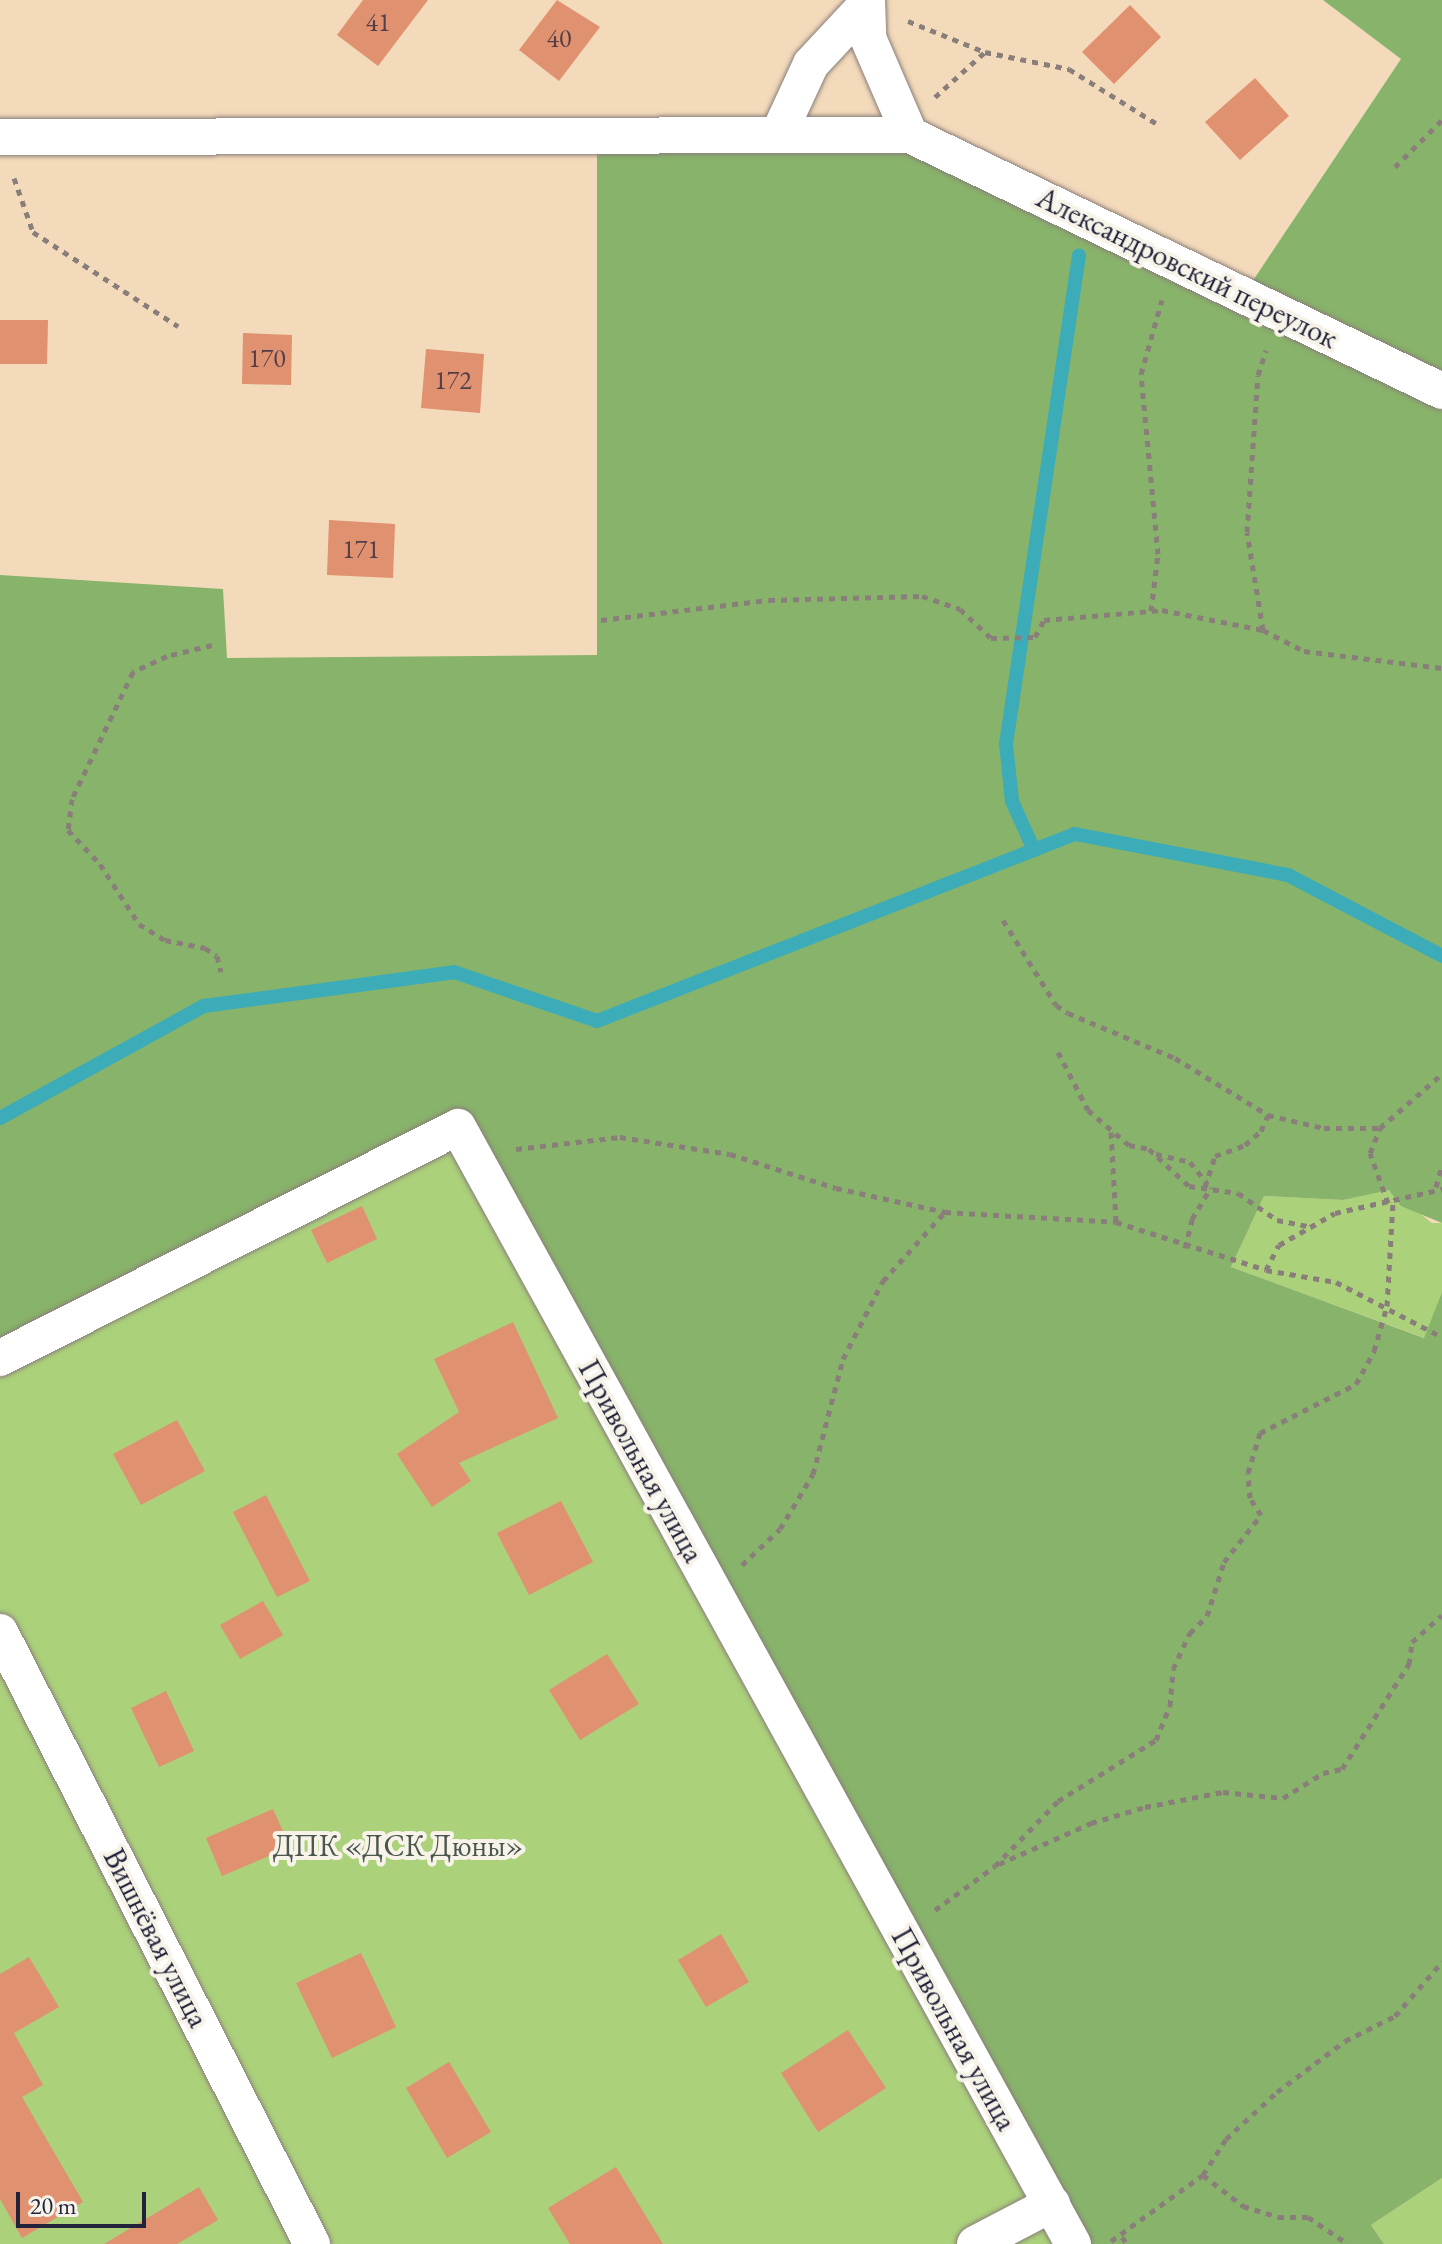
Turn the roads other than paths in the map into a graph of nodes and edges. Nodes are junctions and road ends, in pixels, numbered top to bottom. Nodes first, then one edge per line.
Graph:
1 (867, 2) edge
2 (778, 135) junction
3 (916, 135) junction
4 (5, 151) edge
5 (1442, 391) edge
6 (0, 1358) edge
7 (0, 1632) edge
8 (1052, 2204) junction
9 (312, 2244) edge
10 (975, 2244) edge
11 (1073, 2244) edge

1 - 2 street
1 - 3 street
2 - 3 street
2 - 4 street
3 - 5 street, Александровский переулок
6 - 8 street, Привольная улица
7 - 9 street, Вишнёвая улица
8 - 10 street
8 - 11 street, Привольная улица

